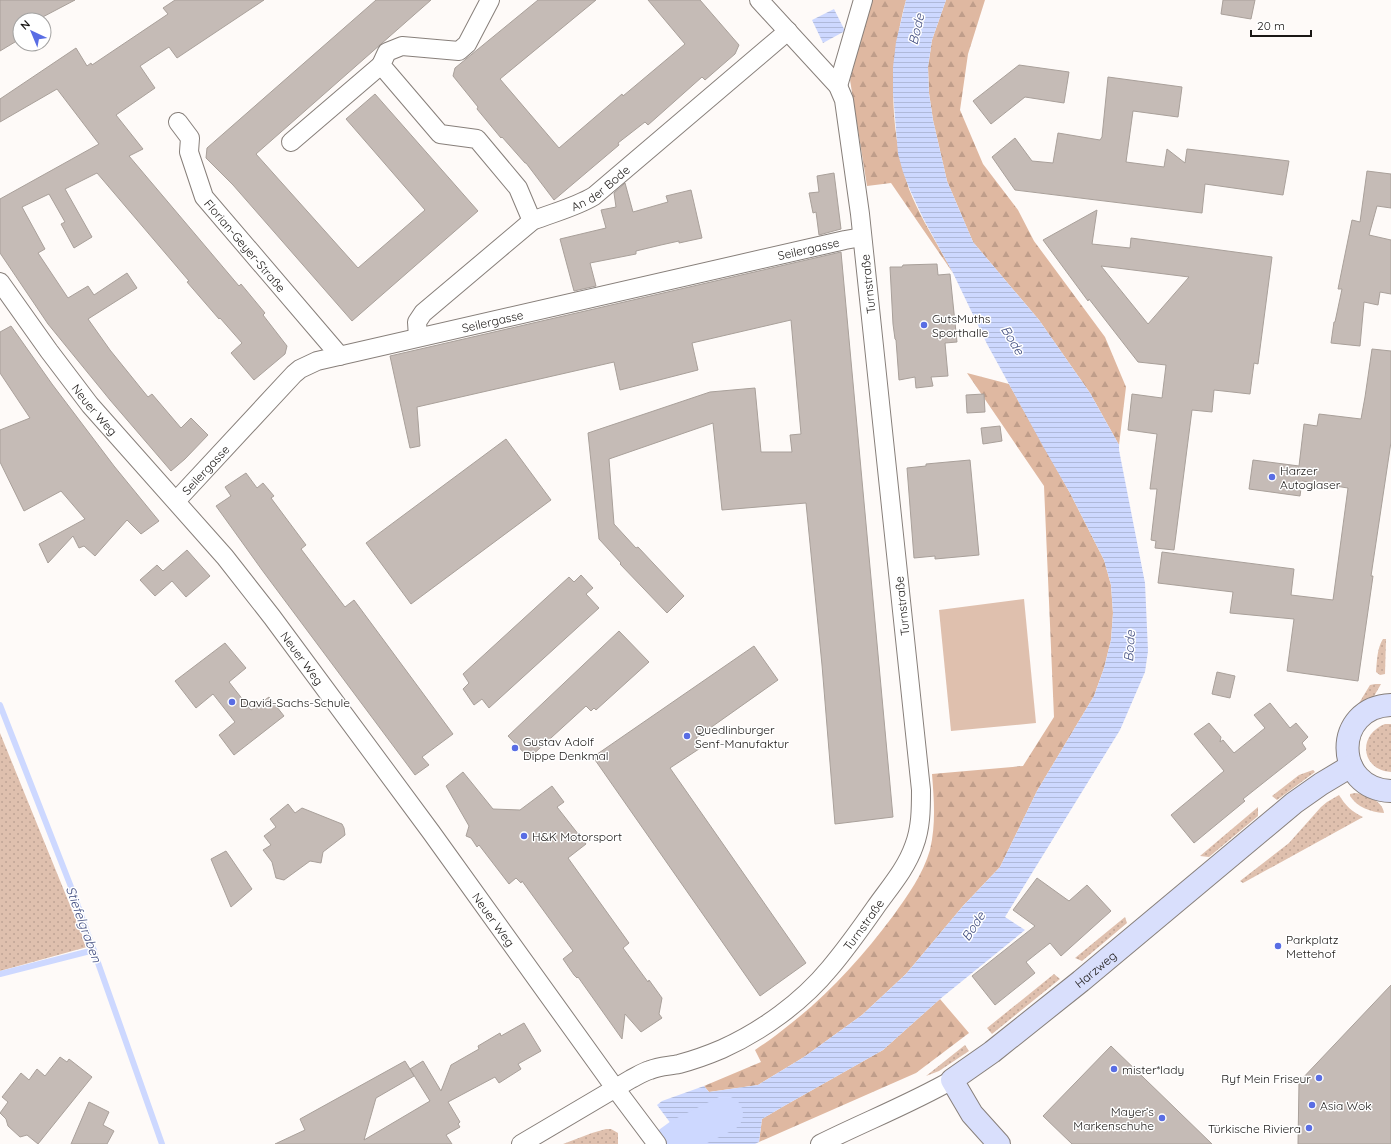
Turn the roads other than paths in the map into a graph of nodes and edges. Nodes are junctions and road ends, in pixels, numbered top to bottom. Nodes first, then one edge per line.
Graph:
1 (490, 0) edge
2 (759, 0) edge
3 (862, 0) edge
4 (788, 31) junction
5 (381, 65) junction
6 (838, 86) junction
7 (178, 122) dead end
8 (291, 142) dead end
9 (532, 222) junction
10 (862, 237) junction
11 (0, 282) edge
12 (418, 337) junction
13 (340, 356) junction
14 (176, 501) junction
15 (1391, 705) edge
16 (1351, 766) junction
17 (1391, 791) edge
18 (952, 1080) junction
19 (615, 1088) junction
20 (521, 1144) edge
21 (656, 1144) edge
22 (820, 1144) edge
23 (1000, 1144) edge

1 - 5 street
2 - 4 street, Turnstraße
3 - 6 street
4 - 6 street, Turnstraße
4 - 9 street, An der Bode
5 - 8 street
5 - 9 street
6 - 10 street, Turnstraße
7 - 13 street, Florian-Geyer-Straße
9 - 12 street, An der Bode
10 - 12 street, Seilergasse
10 - 19 street, Turnstraße
11 - 14 street, Neuer Weg
12 - 13 street, Seilergasse
13 - 14 street, Seilergasse
14 - 19 street, Neuer Weg
15 - 16 main road
16 - 17 main road
16 - 18 main road, Harzweg
18 - 22 street, Harzweg
18 - 23 main road
19 - 20 street, Turnstraße
19 - 21 street

